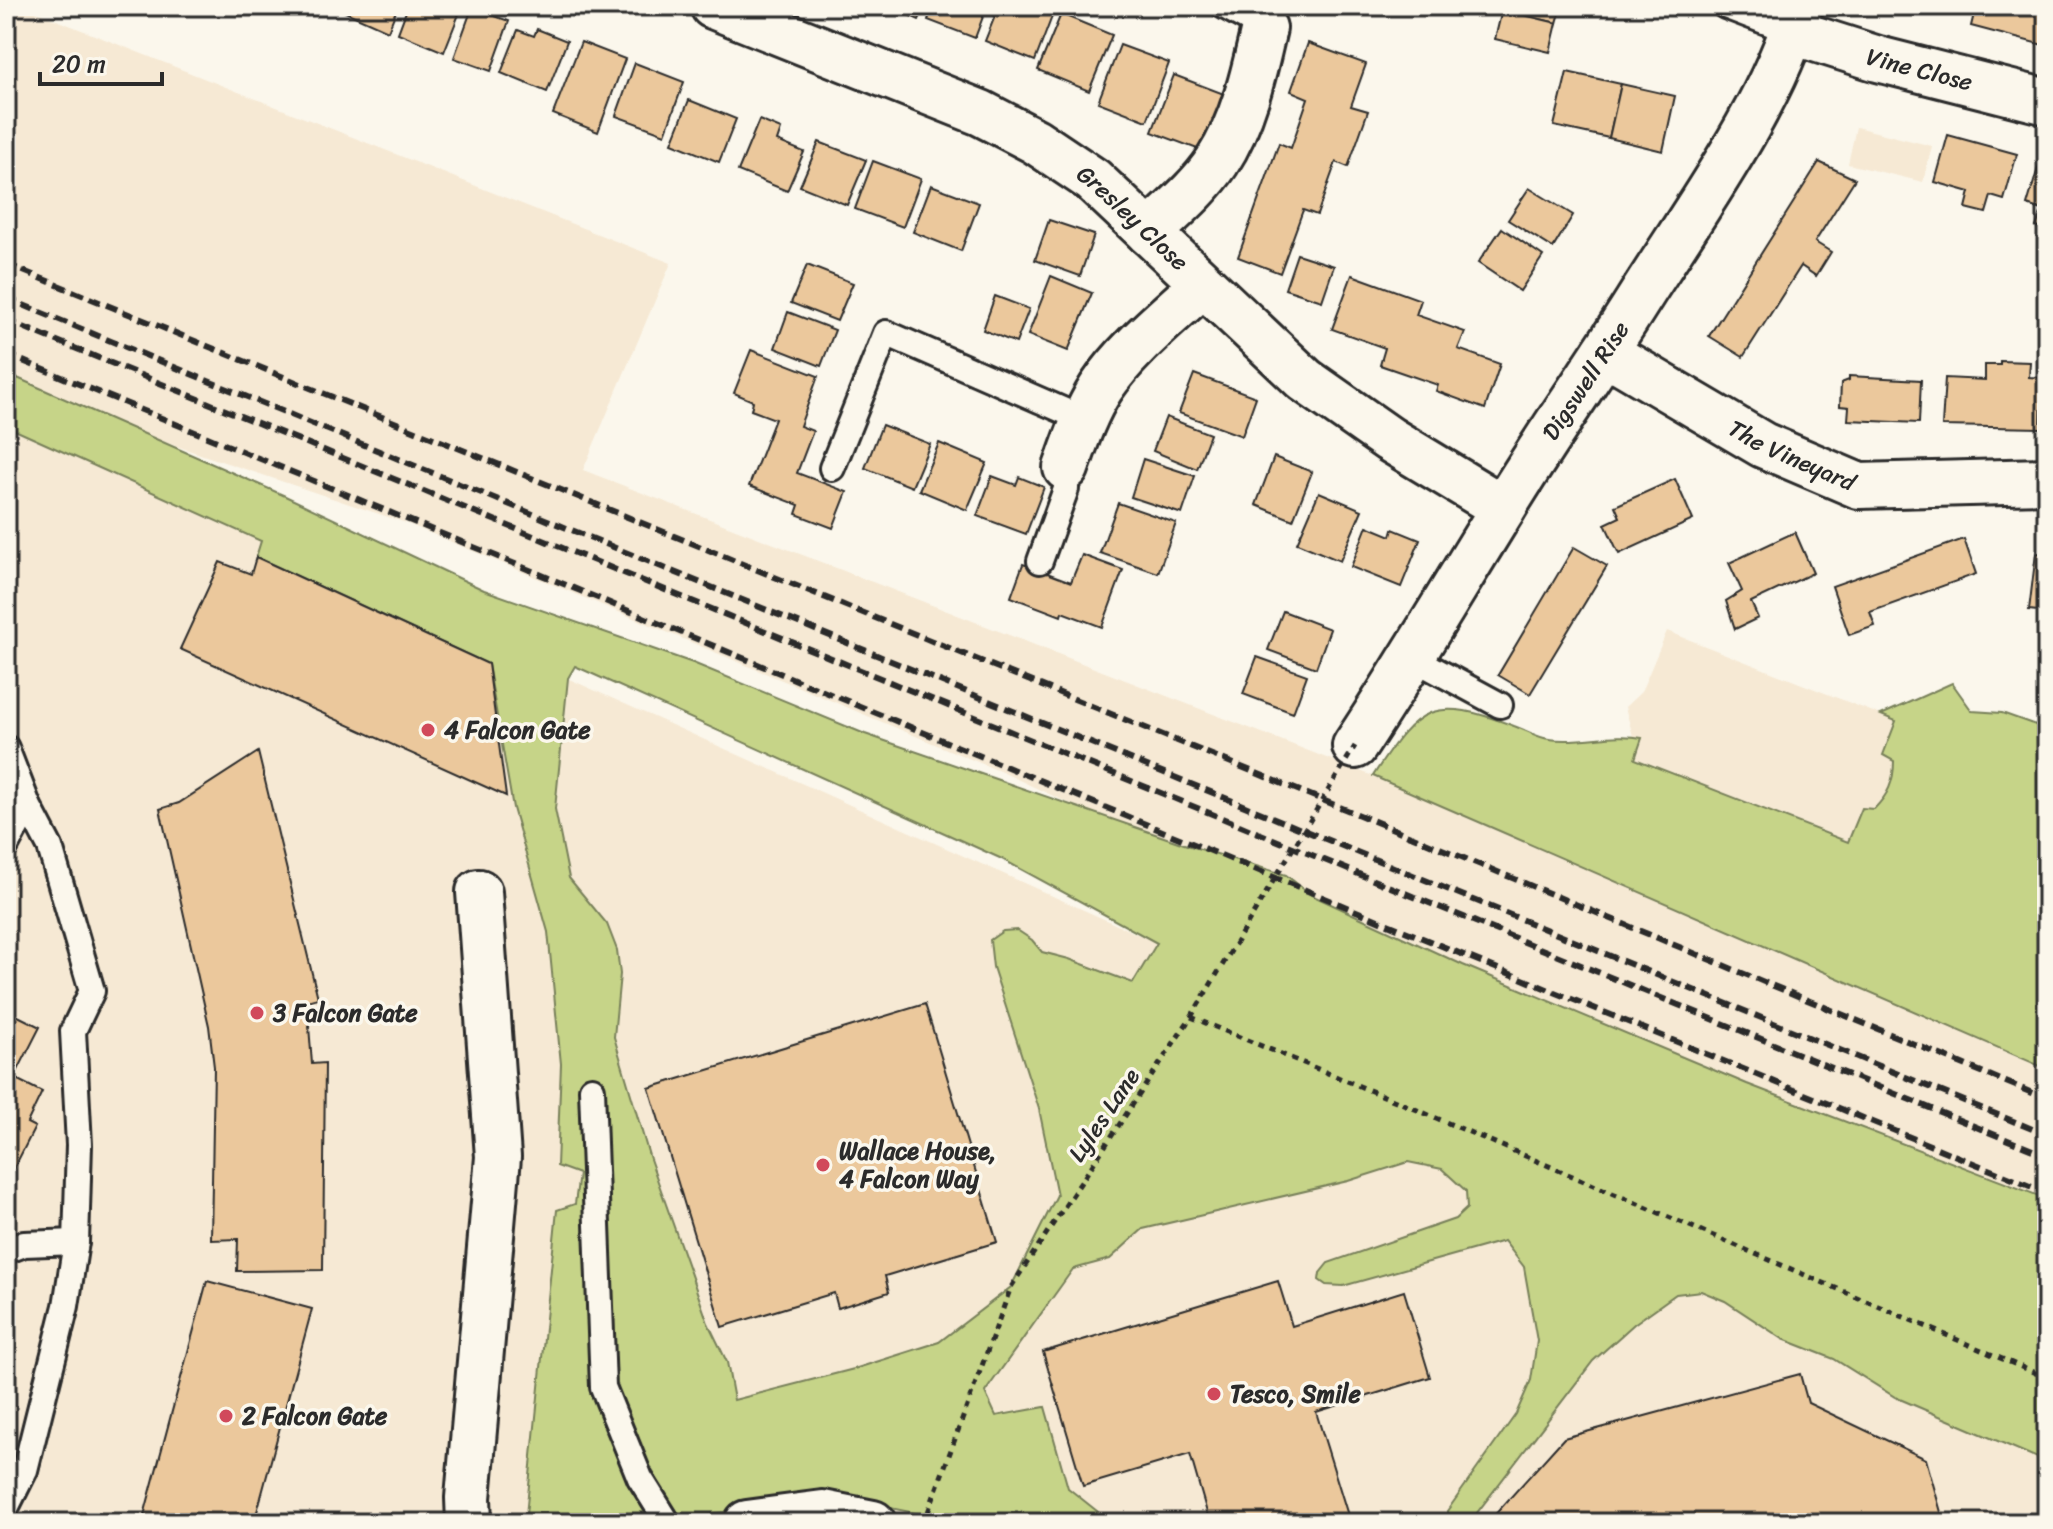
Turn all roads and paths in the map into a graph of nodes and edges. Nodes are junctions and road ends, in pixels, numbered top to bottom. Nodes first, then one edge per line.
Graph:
1 (713, 6) edge
2 (1224, 6) edge
3 (1725, 6) edge
4 (1796, 19) edge
5 (1264, 28) joint
6 (2047, 102) edge
7 (1149, 233) junction
8 (1202, 285) junction
9 (1605, 352) junction
10 (1083, 419) junction
11 (832, 468) dead end
12 (1066, 468) joint
13 (2047, 481) edge
14 (1503, 508) junction
15 (1040, 561) dead end
16 (1413, 658) junction
17 (1500, 705) dead end
18 (1355, 746) joint
19 (6, 748) edge
20 (28, 805) junction
21 (6, 846) edge
22 (479, 892) dead end
23 (1191, 1017) junction
24 (592, 1089) dead end
25 (76, 1242) junction
26 (8, 1245) edge
27 (2047, 1378) edge
28 (6, 1508) edge
29 (469, 1523) edge
30 (668, 1523) edge
31 (747, 1523) edge
32 (873, 1523) edge
33 (924, 1523) edge

1 - 7 street, Gresley Close
2 - 5 lane
3 - 4 lane
4 - 6 street, Vine Close
4 - 9 street, Digswell Rise
5 - 7 street
7 - 8 street, Gresley Close
8 - 10 street
8 - 14 street, Gresley Close
9 - 13 street, The Vineyard
9 - 14 street, Digswell Rise
10 - 11 lane
10 - 12 street
12 - 15 lane
14 - 16 street, Digswell Rise
16 - 17 lane
16 - 18 street, Digswell Rise
18 - 23 path, Lyles Lane, bridge
19 - 20 lane
20 - 21 lane
20 - 25 lane
22 - 29 street
23 - 27 path
23 - 33 path, Lyles Lane
24 - 30 lane
25 - 26 lane
25 - 28 lane
31 - 32 street

